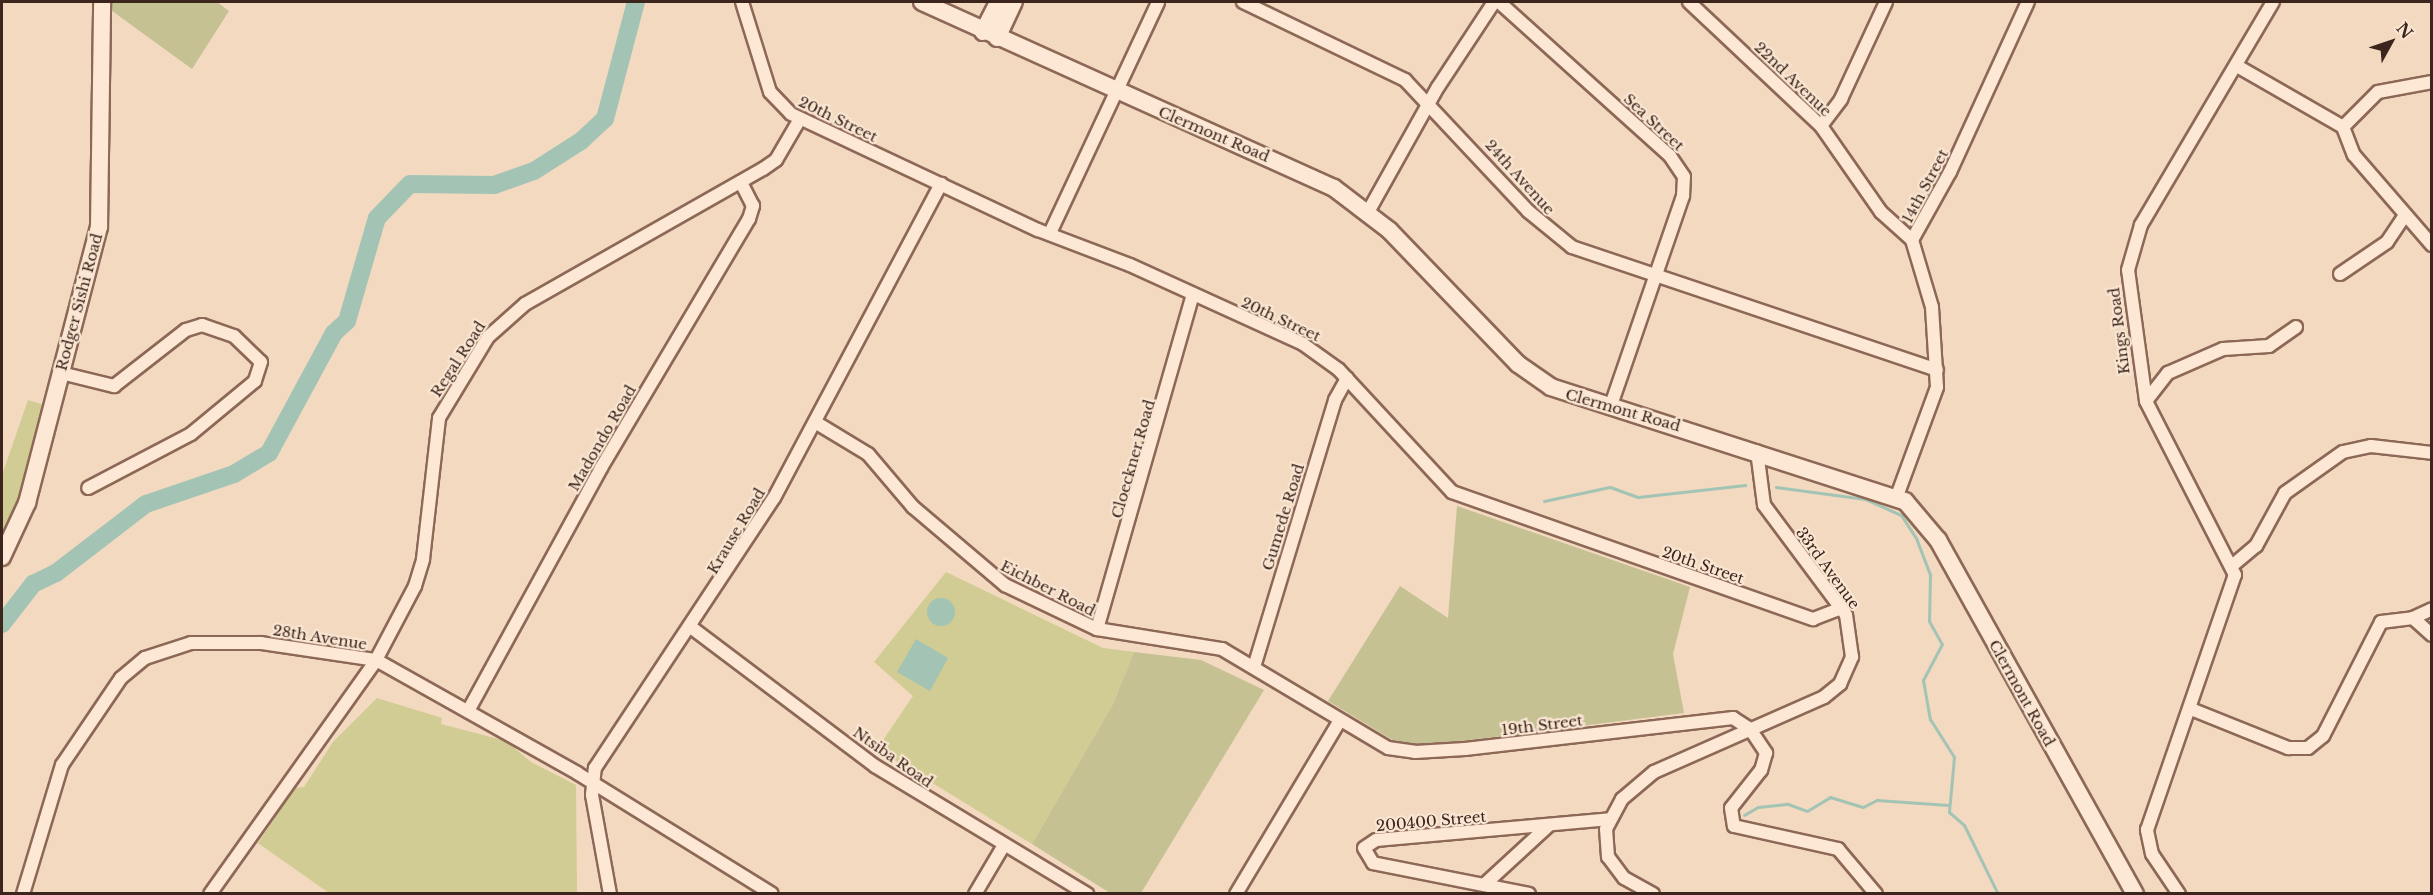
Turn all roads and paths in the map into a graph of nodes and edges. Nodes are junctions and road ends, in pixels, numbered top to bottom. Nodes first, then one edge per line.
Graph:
1 (102, 2) edge
2 (742, 2) edge
3 (922, 2) edge
4 (998, 2) edge
5 (1014, 2) edge
6 (1158, 2) edge
7 (1243, 2) edge
8 (1494, 2) edge
9 (1499, 2) edge
10 (1689, 2) edge
11 (2028, 2) edge
12 (2273, 2) edge
13 (1883, 3) edge
14 (990, 35) junction
15 (2237, 66) junction
16 (2432, 82) edge
17 (1116, 92) junction
18 (1429, 103) junction
19 (800, 119) junction
20 (1821, 126) junction
21 (2343, 127) junction
22 (741, 182) junction
23 (941, 184) junction
24 (1368, 212) junction
25 (2405, 215) junction
26 (1050, 233) junction
27 (1912, 240) junction
28 (2432, 245) edge
29 (2340, 274) dead end
30 (1656, 275) junction
31 (1192, 295) junction
32 (2295, 327) dead end
33 (1937, 370) junction
34 (61, 373) junction
35 (1347, 378) junction
36 (2146, 401) junction
37 (1610, 408) junction
38 (815, 422) junction
39 (1756, 451) junction
40 (2432, 453) edge
41 (88, 488) dead end
42 (1897, 496) junction
43 (2, 557) edge
44 (2233, 565) junction
45 (1841, 608) junction
46 (2432, 609) edge
47 (2413, 618) junction
48 (692, 628) junction
49 (1097, 629) junction
50 (2432, 634) edge
51 (376, 660) junction
52 (1254, 667) junction
53 (2191, 709) junction
54 (468, 711) junction
55 (1339, 722) junction
56 (1750, 729) junction
57 (591, 784) junction
58 (1610, 819) junction
59 (1549, 826) junction
60 (1004, 845) junction
61 (1485, 884) junction
62 (23, 894) edge
63 (210, 894) edge
64 (610, 894) edge
65 (772, 894) edge
66 (975, 894) edge
67 (1088, 894) edge
68 (1236, 894) edge
69 (1529, 894) edge
70 (1653, 894) edge
71 (1876, 894) edge
72 (2134, 894) edge
73 (2179, 894) edge

1 - 34 street, Rodger Sishi Road
2 - 19 street, 20th Street
3 - 14 street, Clermont Road
4 - 14 street
5 - 14 street
6 - 17 street
7 - 18 street, 24th Avenue
8 - 18 street
9 - 30 street, Sea Street
10 - 20 street, 22nd Avenue
11 - 27 street, 14th Street
12 - 15 street, Kings Road
13 - 20 street
14 - 17 street, Clermont Road
15 - 21 street
15 - 36 street, Kings Road
16 - 21 street
17 - 24 street, Clermont Road
17 - 26 street
18 - 24 street
18 - 30 street, 24th Avenue
19 - 22 street, Regal Road
19 - 23 street, 20th Street
20 - 27 street, 22nd Avenue
21 - 25 street
22 - 51 street, Regal Road
22 - 54 street, Madondo Road
23 - 26 street, 20th Street
23 - 38 street, Krause Road
24 - 37 street, Clermont Road
25 - 28 street
25 - 29 street
26 - 31 street, 20th Street
27 - 33 street, 14th Street
30 - 33 street, 24th Avenue
30 - 37 street, Sea Street
31 - 35 street, 20th Street
31 - 49 street, Cloeckner Road
32 - 36 street
33 - 42 street, 14th Street
34 - 41 street
34 - 43 street, Rodger Sishi Road
35 - 45 street, 20th Street
35 - 52 street, Gumede Road
36 - 44 street, Kings Road
37 - 39 street, Clermont Road
38 - 48 street, Krause Road
38 - 49 street, Eichber Road
39 - 42 street, Clermont Road
39 - 45 street, 33rd Avenue
40 - 44 street
42 - 72 street, Clermont Road
44 - 53 street
45 - 56 street, 33rd Avenue
46 - 47 street
47 - 50 street
47 - 53 street
48 - 57 street, Krause Road
48 - 60 street, Ntsiba Road
49 - 52 street, Eichber Road
51 - 54 street, 28th Avenue
51 - 62 street, 28th Avenue
51 - 63 street, Regal Road
52 - 55 street, Eichber Road
53 - 73 street
54 - 57 street, 28th Avenue
55 - 56 street, 19th Street
55 - 68 street
56 - 58 street, 33rd Avenue
56 - 71 street
57 - 64 street
57 - 65 street, 28th Avenue
58 - 59 street, 200400 Street
58 - 70 street
59 - 61 street
59 - 61 street, 200400 Street
60 - 66 street
60 - 67 street, Ntsiba Road
61 - 69 street, 200400 Street

